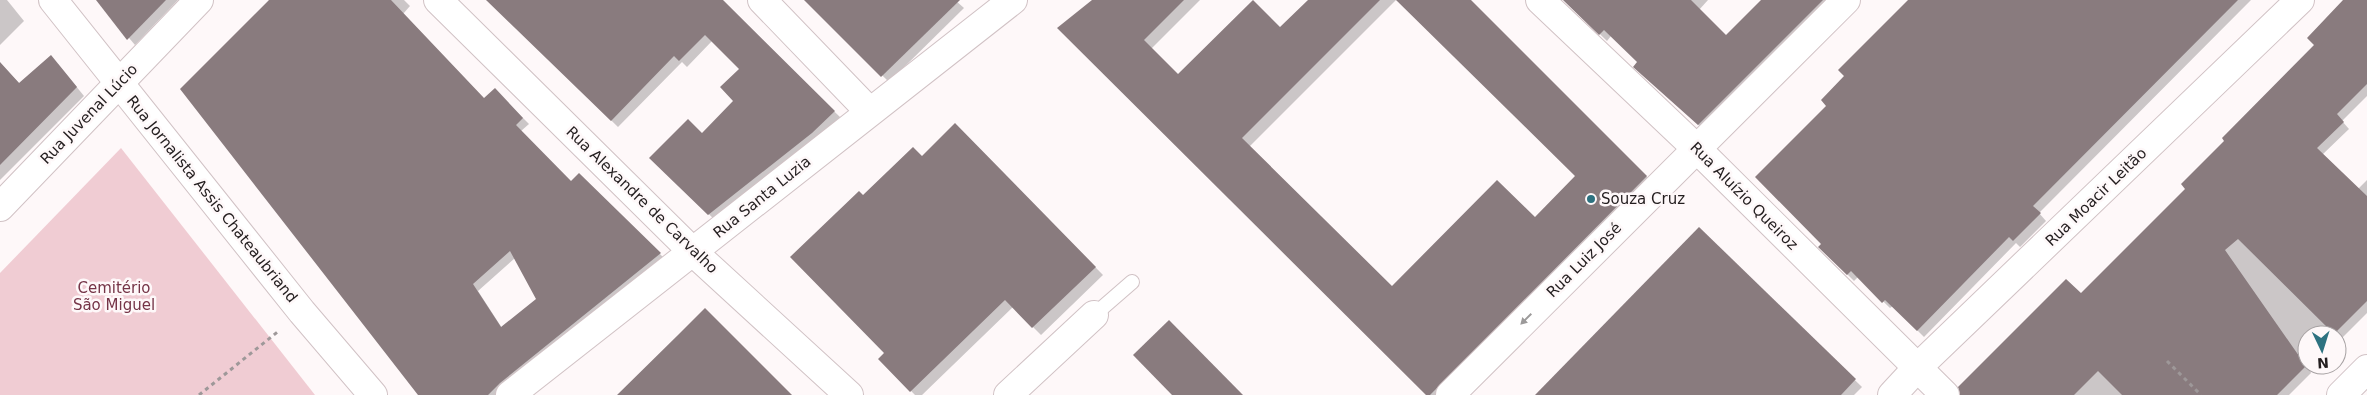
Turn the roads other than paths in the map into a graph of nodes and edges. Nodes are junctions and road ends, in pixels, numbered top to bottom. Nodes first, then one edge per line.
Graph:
1 (53, 0) edge
2 (199, 0) edge
3 (438, 0) edge
4 (762, 0) edge
5 (1540, 0) edge
6 (1846, 0) edge
7 (2300, 0) edge
8 (1004, 3) edge
9 (118, 82) junction
10 (870, 111) junction
11 (1696, 148) junction
12 (0, 207) edge
13 (693, 252) junction
14 (1132, 282) dead end
15 (1094, 315) joint
16 (1917, 368) junction
17 (2367, 369) edge
18 (373, 395) edge
19 (510, 395) edge
20 (849, 395) edge
21 (1008, 395) edge
22 (1450, 395) edge
23 (1892, 395) edge
24 (1945, 395) edge
25 (2342, 395) edge

1 - 9 street, Rua Jornalista Assis Chateaubriand
2 - 9 street, Rua Juvenal Lúcio
3 - 13 street, Rua Alexandre de Carvalho
4 - 10 street
5 - 11 street, Rua Aluízio Queiroz
6 - 11 street, Rua Luiz José
7 - 16 street, Rua Moacir Leitão
8 - 10 street, Rua Santa Luzia
9 - 12 street, Rua Juvenal Lúcio
9 - 18 street, Rua Jornalista Assis Chateaubriand
10 - 13 street, Rua Santa Luzia
11 - 16 street, Rua Aluízio Queiroz
11 -> 22 street, Rua Luiz José
13 - 19 street, Rua Santa Luzia
13 - 20 street, Rua Alexandre de Carvalho
14 - 15 lane
15 - 21 street
16 - 23 street, Rua Moacir Leitão
16 - 24 street, Rua Aluízio Queiroz
17 - 25 street

